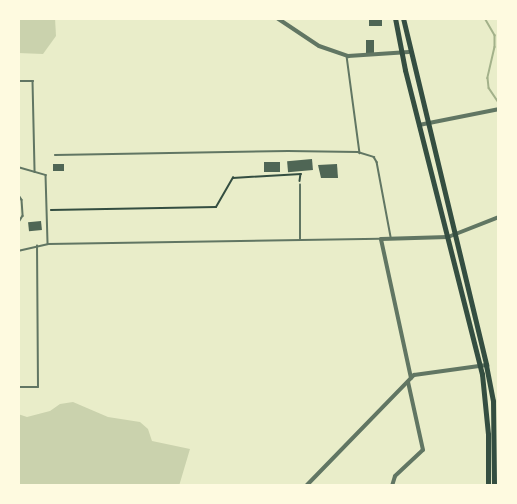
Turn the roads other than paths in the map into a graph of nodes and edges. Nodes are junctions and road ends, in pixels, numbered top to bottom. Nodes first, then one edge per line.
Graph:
1 (277, 18) edge
2 (395, 18) edge
3 (403, 18) edge
4 (409, 52) junction
5 (402, 53) junction
6 (346, 55) junction
7 (18, 81) edge
8 (499, 109) edge
9 (427, 123) junction
10 (419, 125) junction
11 (360, 153) junction
12 (55, 155) dead end
13 (18, 167) edge
14 (35, 172) junction
15 (300, 185) road end
16 (18, 194) edge
17 (499, 217) edge
18 (18, 224) edge
19 (456, 236) junction
20 (448, 237) junction
21 (391, 238) junction
22 (381, 239) junction
23 (300, 241) junction
24 (48, 244) junction
25 (37, 245) junction
26 (18, 251) edge
27 (483, 366) junction
28 (410, 380) junction
29 (18, 387) edge
30 (306, 486) edge
31 (392, 486) edge
32 (488, 486) edge
33 (494, 486) edge

1 - 6 street
2 - 5 main road
3 - 4 main road
4 - 5 street
4 - 9 main road
5 - 6 street
5 - 10 main road
6 - 11 lane
7 - 14 lane
8 - 9 street
9 - 10 street
9 - 19 main road
10 - 20 main road
11 - 12 lane
11 - 21 lane
13 - 14 lane
14 - 24 lane
15 - 23 lane
16 - 18 lane
17 - 19 street
19 - 20 street
19 - 27 main road
20 - 21 street
20 - 27 main road
21 - 22 street
22 - 23 lane
22 - 28 street
23 - 24 lane
24 - 25 lane
25 - 26 lane
25 - 29 lane
27 - 28 street
27 - 32 main road
27 - 33 main road
28 - 30 street
28 - 31 street

